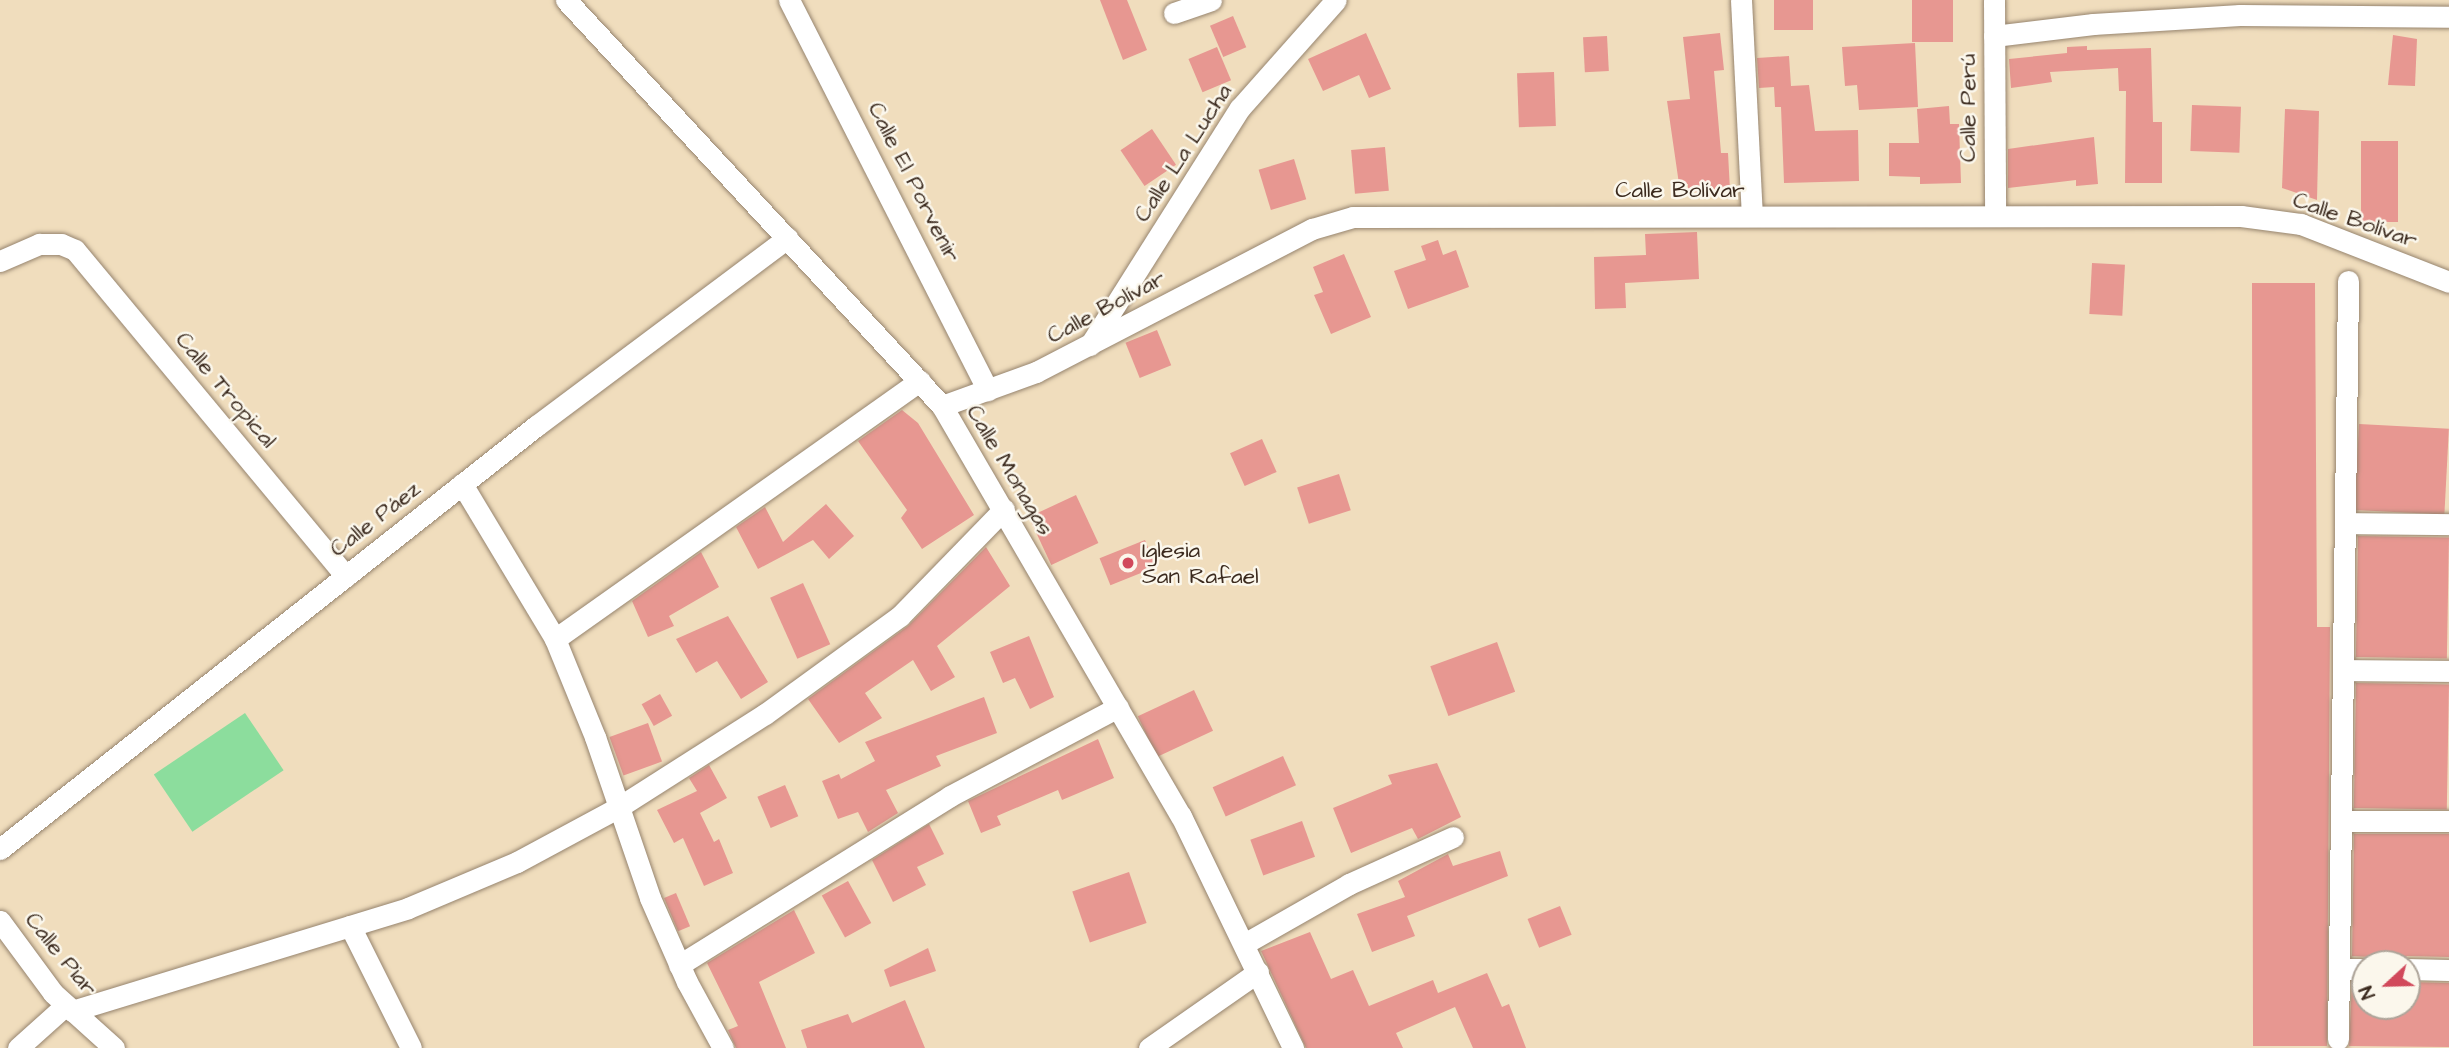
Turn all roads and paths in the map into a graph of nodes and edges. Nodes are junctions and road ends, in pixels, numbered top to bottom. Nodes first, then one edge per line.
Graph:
1 (566, 0) edge
2 (789, 0) edge
3 (1211, 0) edge
4 (1336, 0) edge
5 (1741, 0) edge
6 (1994, 0) edge
7 (1174, 13) dead end
8 (2449, 18) edge
9 (1994, 36) junction
10 (1996, 215) junction
11 (1752, 216) junction
12 (787, 237) junction
13 (0, 261) edge
14 (2348, 281) dead end
15 (2449, 282) edge
16 (1090, 346) junction
17 (920, 381) junction
18 (988, 390) junction
19 (942, 407) junction
20 (462, 484) junction
21 (1004, 509) junction
22 (2345, 523) junction
23 (2449, 524) edge
24 (346, 576) junction
25 (555, 639) junction
26 (2343, 670) junction
27 (2449, 671) edge
28 (1118, 707) junction
29 (619, 807) junction
30 (2341, 821) junction
31 (2449, 821) edge
32 (1453, 837) dead end
33 (0, 849) edge
34 (0, 921) edge
35 (350, 926) junction
36 (1244, 943) junction
37 (679, 965) junction
38 (2339, 969) junction
39 (2351, 969) edge
40 (2421, 969) edge
41 (2449, 970) edge
42 (1258, 972) junction
43 (69, 1008) junction
44 (2338, 1039) dead end
45 (18, 1048) edge
46 (114, 1048) edge
47 (411, 1048) edge
48 (723, 1048) edge
49 (1149, 1048) edge
50 (1293, 1048) edge

1 - 12 street, Calle Monagas
2 - 18 street, Calle El Porvenir
3 - 7 street
4 - 16 street, Calle La Lucha
5 - 11 street
6 - 9 street, Calle Perú
8 - 9 street
9 - 10 street, Calle Perú
10 - 11 street, Calle Bolívar
10 - 15 street, Calle Bolívar
11 - 16 street, Calle Bolívar
12 - 17 street, Calle Monagas
12 - 20 street, Calle Páez
13 - 24 street, Calle Tropical
14 - 22 street
16 - 18 street, Calle Bolívar
17 - 19 street, Calle Monagas
17 - 25 street
18 - 19 street, Calle Bolívar
19 - 21 street, Calle Monagas
20 - 24 street, Calle Páez
20 - 25 street
21 - 28 street, Calle Monagas
21 - 29 street
22 - 23 street
22 - 26 street
24 - 33 street, Calle Páez
25 - 29 street
26 - 27 street
26 - 30 street
28 - 36 street, Calle Monagas
28 - 37 street
29 - 35 street
29 - 37 street
30 - 31 street
30 - 38 street
32 - 36 street
34 - 43 street, Calle Piar
35 - 43 street
35 - 47 street
36 - 42 street, Calle Monagas
37 - 48 street
38 - 39 street
38 - 44 street
40 - 41 street
42 - 49 street
42 - 50 street, Calle Monagas
43 - 45 street
43 - 46 street, Calle Piar

